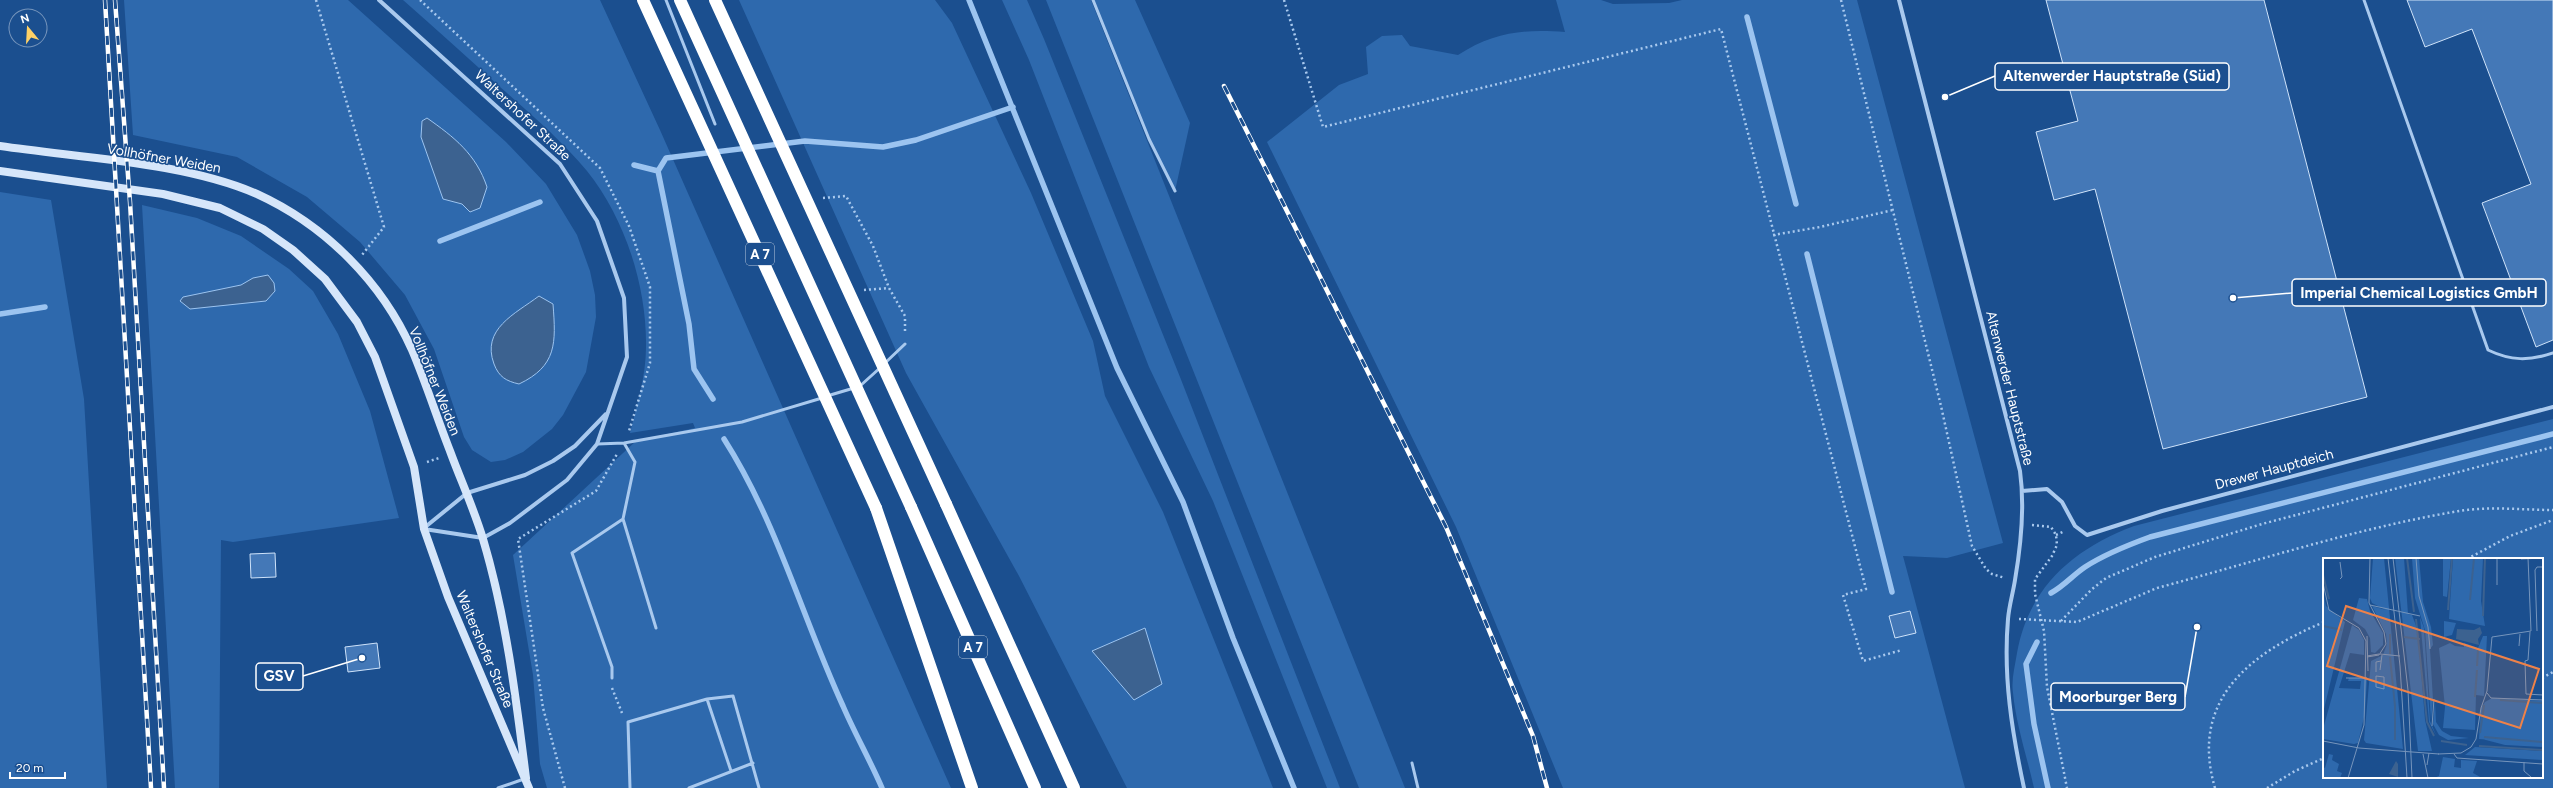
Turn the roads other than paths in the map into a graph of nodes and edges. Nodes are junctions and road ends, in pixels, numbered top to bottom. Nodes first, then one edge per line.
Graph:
1 (379, 0) edge
2 (643, 0) edge
3 (666, 0) edge
4 (680, 0) edge
5 (716, 0) edge
6 (1093, 0) edge
7 (1899, 0) edge
8 (2364, 0) edge
9 (715, 124) dead end
10 (0, 146) edge
11 (0, 171) edge
12 (1176, 191) dead end
13 (905, 344) dead end
14 (2553, 353) edge
15 (2553, 407) edge
16 (608, 412) junction
17 (624, 443) junction
18 (597, 444) junction
19 (2022, 491) junction
20 (467, 493) junction
21 (623, 519) junction
22 (424, 528) junction
23 (483, 538) junction
24 (656, 628) dead end
25 (612, 678) road end
26 (707, 699) junction
27 (753, 763) junction
28 (1412, 763) dead end
29 (731, 771) junction
30 (526, 778) junction
31 (498, 788) edge
32 (529, 788) edge
33 (630, 788) edge
34 (689, 788) edge
35 (759, 788) edge
36 (972, 788) edge
37 (1035, 788) edge
38 (1074, 788) edge
39 (1418, 788) edge
40 (2024, 788) edge

1 - 16 street, Waltershofer Straße
2 - 36 highway, A 7, bridge
3 - 9 lane
4 - 37 highway, A 7, bridge
5 - 38 highway, A 7, bridge
6 - 12 lane
7 - 19 street, Altenwerder Hauptstraße
8 - 14 lane
10 - 20 main road, Vollhöfner Weiden
11 - 22 main road
13 - 17 lane
15 - 19 street, Drewer Hauptdeich
16 - 18 street, Waltershofer Straße
16 - 20 street, Waltershofer Straße
17 - 18 lane
17 - 21 lane
18 - 23 street, Waltershofer Straße
19 - 40 street, Altenwerder Hauptstraße
20 - 22 street, Waltershofer Straße
20 - 23 main road, Vollhöfner Weiden
21 - 24 lane
21 - 25 lane
22 - 23 street
22 - 30 main road, Waltershofer Straße
23 - 30 main road, Waltershofer Straße
26 - 27 lane
26 - 29 lane
26 - 33 lane
27 - 29 lane
27 - 35 lane
28 - 39 lane
29 - 34 lane
30 - 31 lane
30 - 32 main road, Waltershofer Straße

